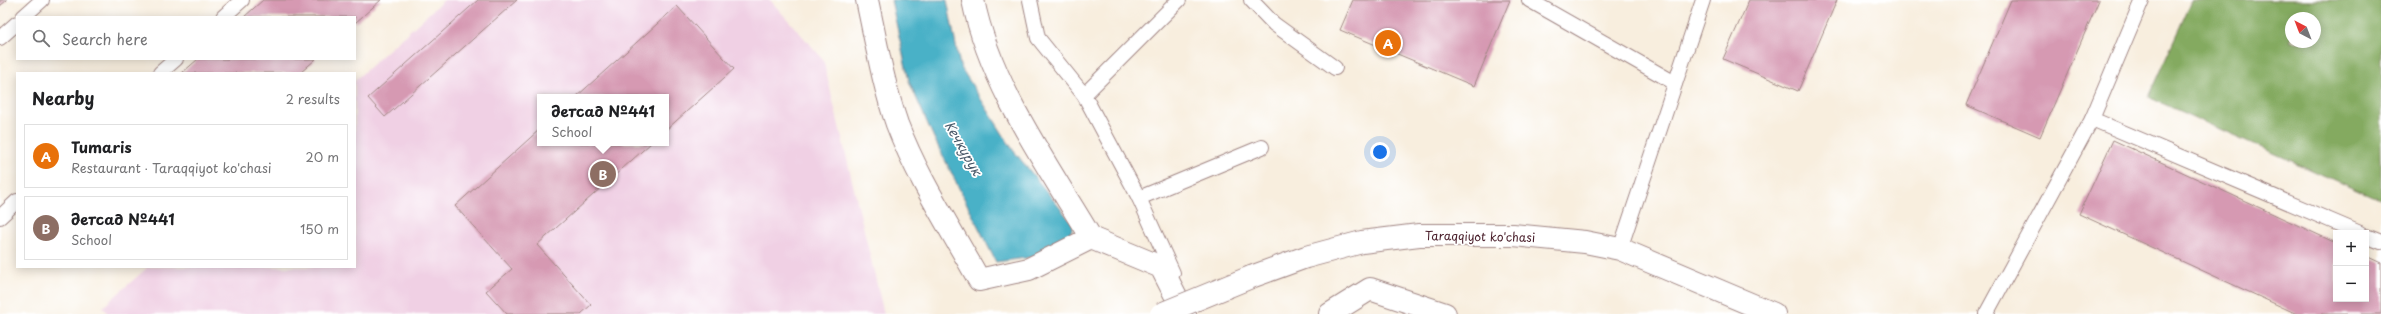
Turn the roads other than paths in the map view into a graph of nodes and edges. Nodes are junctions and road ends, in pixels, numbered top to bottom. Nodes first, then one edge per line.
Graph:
1 (42, 0) edge
2 (242, 0) edge
3 (868, 0) edge
4 (973, 0) edge
5 (1030, 0) edge
6 (1179, 0) edge
7 (1251, 0) edge
8 (1529, 0) edge
9 (1703, 0) edge
10 (2142, 0) edge
11 (24, 16) edge
12 (224, 16) edge
13 (16, 24) edge
14 (0, 38) edge
15 (175, 60) edge
16 (1335, 68) dead end
17 (161, 72) edge
18 (1675, 83) junction
19 (1084, 95) junction
20 (2092, 119) junction
21 (1262, 147) dead end
22 (1139, 198) junction
23 (16, 202) edge
24 (0, 217) edge
25 (2353, 230) edge
26 (2369, 237) edge
27 (1091, 238) junction
28 (2381, 242) edge
29 (1620, 249) junction
30 (1186, 309) edge
31 (1161, 314) edge
32 (1330, 314) edge
33 (1446, 314) edge
34 (1774, 314) edge
35 (1986, 314) edge

1 - 11 lane
2 - 12 lane
3 - 27 street
4 - 27 street
5 - 19 lane
6 - 19 lane
7 - 16 lane
8 - 18 lane
9 - 18 lane
10 - 20 lane
13 - 14 lane
15 - 17 lane
18 - 29 lane
19 - 22 lane
20 - 25 lane
20 - 35 lane
21 - 22 lane
22 - 30 lane
23 - 24 lane
26 - 28 lane
27 - 30 street
29 - 30 street, Taraqqiyot ko'chasi, bridge
29 - 34 street, Taraqqiyot ko'chasi
30 - 31 street, Taraqqiyot ko'chasi, bridge
32 - 33 street

